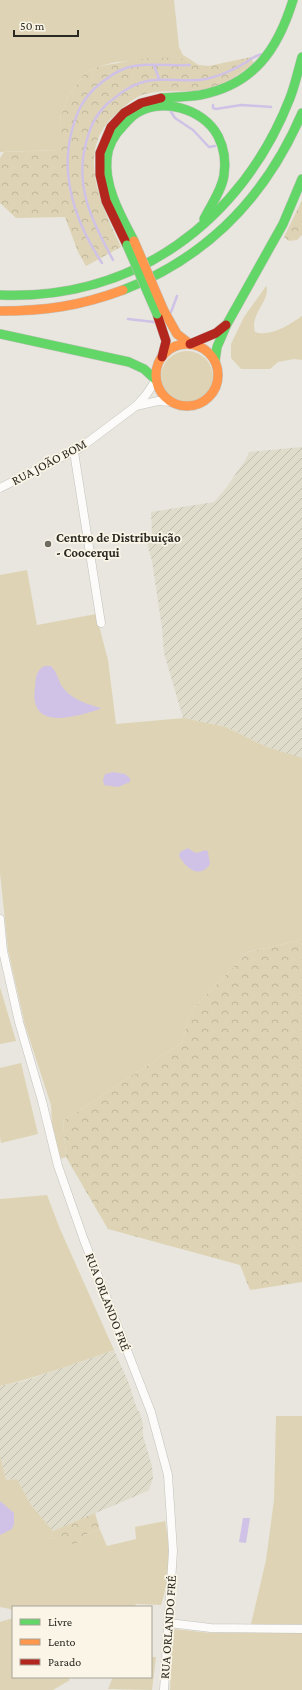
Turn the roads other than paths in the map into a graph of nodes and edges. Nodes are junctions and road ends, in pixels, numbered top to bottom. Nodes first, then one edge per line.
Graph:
1 (293, 0) edge
2 (302, 57) edge
3 (302, 112) edge
4 (302, 180) edge
5 (197, 231) junction
6 (131, 243) junction
7 (0, 295) edge
8 (0, 311) edge
9 (161, 313) junction
10 (227, 324) junction
11 (0, 334) edge
12 (190, 344) junction
13 (161, 359) junction
14 (215, 361) junction
15 (156, 380) junction
16 (170, 402) junction
17 (136, 406) junction
18 (74, 452) junction
19 (0, 488) edge
20 (101, 623) dead end
21 (0, 919) edge
22 (169, 1623) junction
23 (302, 1629) edge
24 (164, 1690) edge

1 - 6 main road
2 - 5 main road
3 - 8 main road
4 - 10 main road
5 - 6 main road
5 - 7 main road
6 - 9 main road, bridge
9 - 12 main road
9 - 13 main road
10 - 12 main road
10 - 14 main road
11 - 15 main road
12 - 13 main road
12 - 14 main road
13 - 15 main road
14 - 16 main road
15 - 16 main road
15 - 17 street
16 - 17 street
17 - 18 street, RUA JOÃO BOM
18 - 19 street, RUA JOÃO BOM
18 - 20 street
21 - 22 street, RUA ORLANDO FRÉ
22 - 23 street
22 - 24 street, RUA ORLANDO FRÉ

